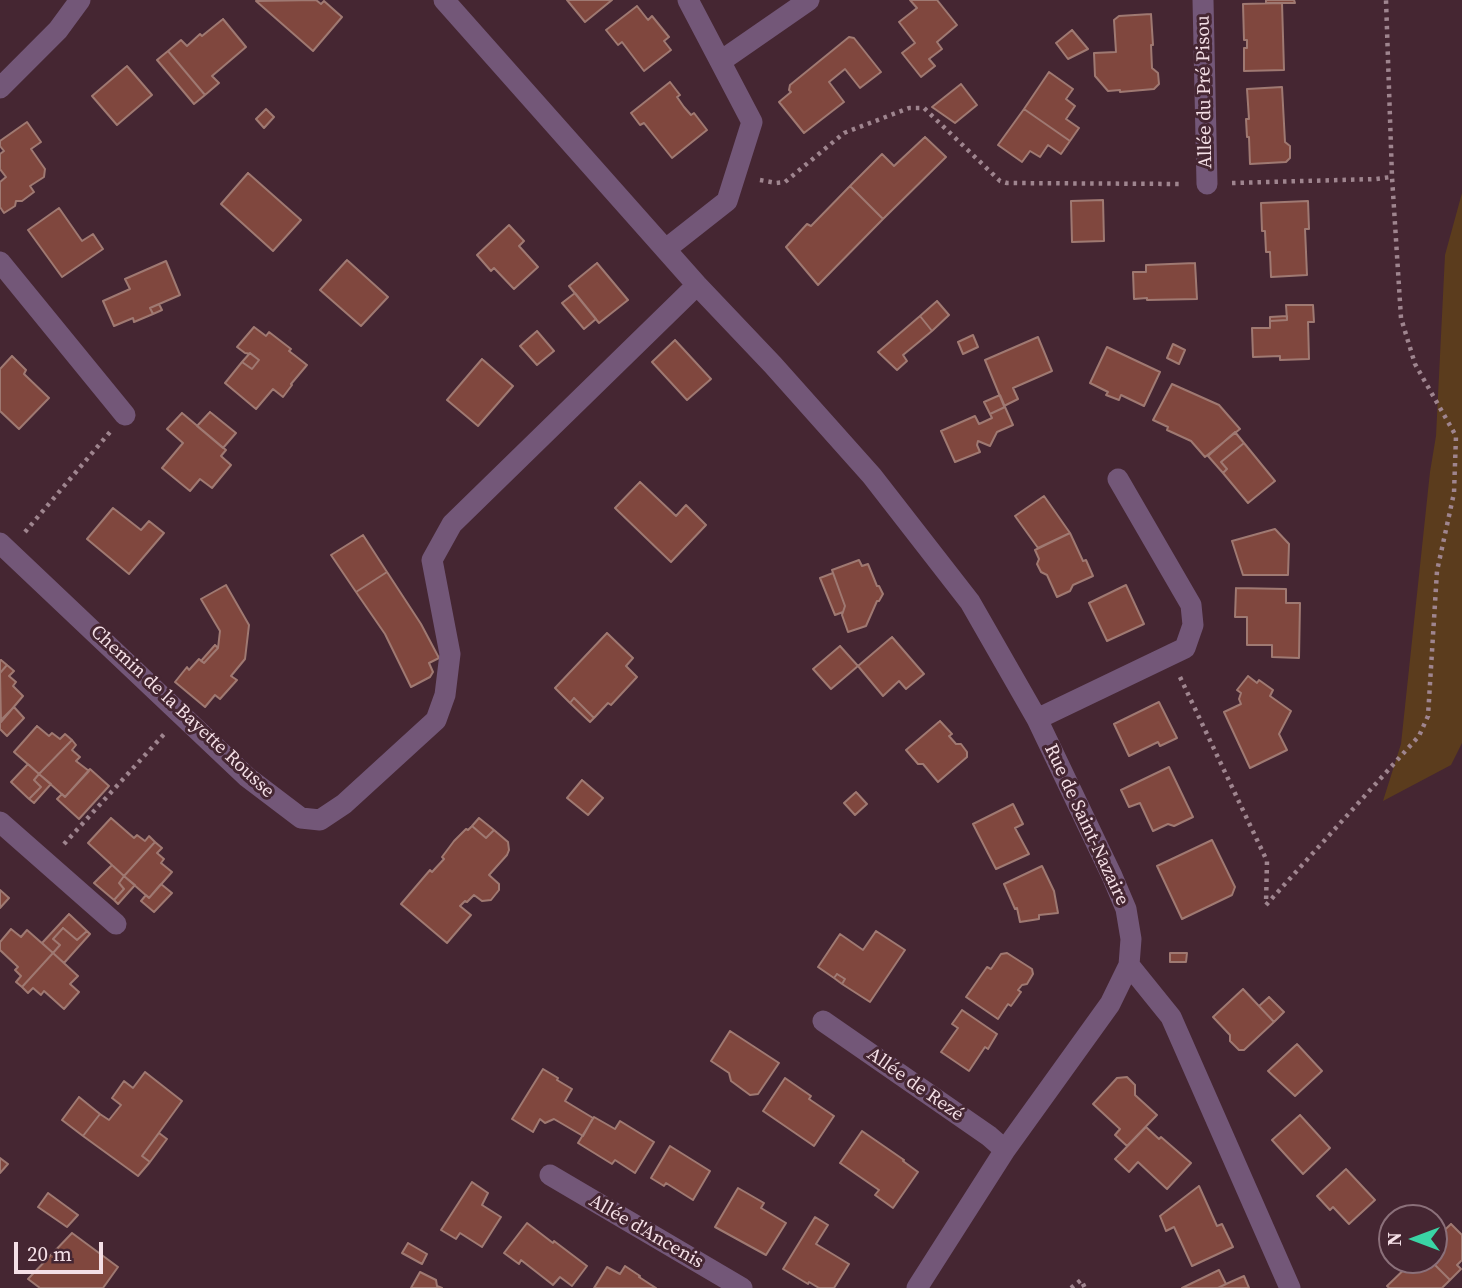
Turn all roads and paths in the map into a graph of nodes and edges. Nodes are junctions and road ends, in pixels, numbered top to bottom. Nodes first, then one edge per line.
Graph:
1 (80, 0) edge
2 (444, 0) edge
3 (688, 0) edge
4 (809, 0) edge
5 (1203, 0) edge
6 (1386, 0) edge
7 (721, 61) junction
8 (0, 88) edge
9 (736, 172) junction
10 (1392, 177) junction
11 (1207, 184) junction
12 (666, 248) junction
13 (0, 262) edge
14 (697, 285) junction
15 (125, 415) joint
16 (1118, 479) dead end
17 (4, 547) edge
18 (1170, 655) junction
19 (181, 715) junction
20 (1037, 719) junction
21 (0, 822) edge
22 (47, 863) junction
23 (116, 924) dead end
24 (1129, 965) junction
25 (823, 1021) dead end
26 (1005, 1150) junction
27 (550, 1175) dead end
28 (742, 1288) edge
29 (917, 1288) edge
30 (1071, 1288) edge
31 (1086, 1288) edge
32 (1290, 1288) edge

1 - 8 street
2 - 12 street, Rue de Saint-Nazaire
3 - 7 street
4 - 7 street
5 - 11 street, Allée du Pré Pisou
6 - 10 path
7 - 9 street
9 - 11 path
9 - 12 street
10 - 11 path
10 - 18 path
12 - 14 street, Rue de Saint-Nazaire
13 - 15 street
14 - 19 street, Chemin de la Bayette Rousse
14 - 20 street, Rue de Saint-Nazaire
15 - 17 path
16 - 18 street
17 - 19 street, Chemin de la Bayette Rousse
18 - 20 street
19 - 22 path
20 - 24 street, Rue de Saint-Nazaire
21 - 22 street
22 - 23 street
24 - 26 street, Rue de Saint-Nazaire
24 - 32 street
25 - 26 street, Allée de Rezé
26 - 29 street, Rue de Saint-Nazaire
27 - 28 street, Allée d'Ancenis
30 - 31 path

